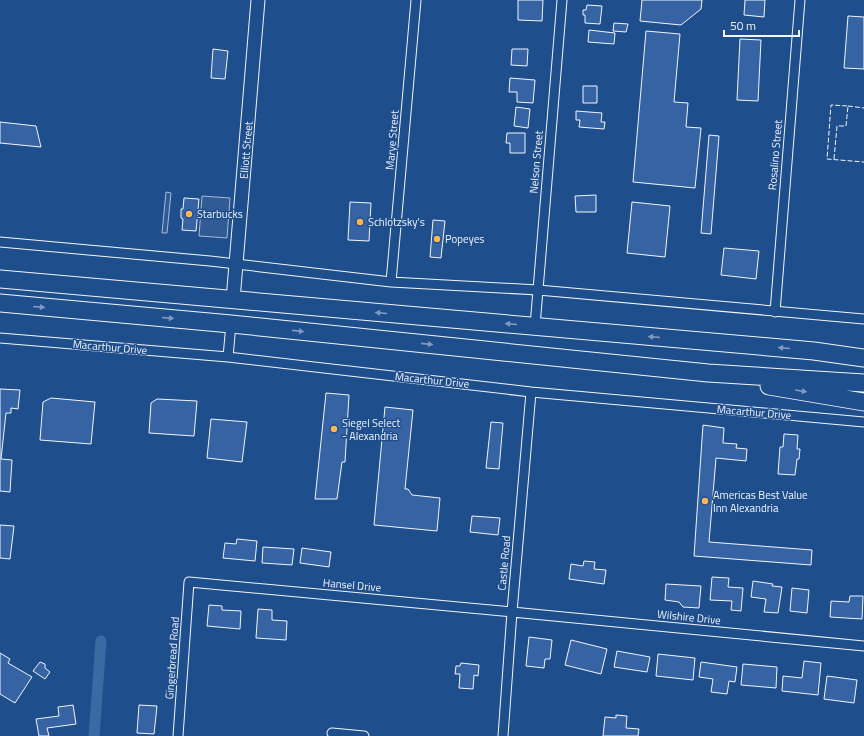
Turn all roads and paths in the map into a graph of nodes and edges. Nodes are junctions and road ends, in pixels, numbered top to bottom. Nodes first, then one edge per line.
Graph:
1 (258, 0) edge
2 (416, 0) edge
3 (562, 0) edge
4 (800, 0) edge
5 (0, 242) edge
6 (236, 263) junction
7 (0, 279) edge
8 (391, 282) junction
9 (538, 290) junction
10 (233, 300) junction
11 (0, 303) edge
12 (775, 312) junction
13 (864, 319) edge
14 (231, 324) junction
15 (535, 326) junction
16 (0, 338) edge
17 (814, 350) junction
18 (864, 352) edge
19 (228, 357) junction
20 (864, 358) edge
21 (708, 373) junction
22 (864, 383) edge
23 (531, 392) junction
24 (864, 402) edge
25 (864, 422) edge
26 (189, 582) joint
27 (512, 612) junction
28 (864, 646) edge
29 (332, 733) dead end
30 (178, 736) edge
31 (364, 736) edge
32 (502, 736) edge

1 - 6 street, Elliott Street
2 - 8 street, Marye Street
3 - 9 street, Nelson Street
4 - 12 street, Rosalino Street
5 - 6 street
6 - 8 street
6 - 10 street, Elliott Street
7 - 10 highway
8 - 9 street
9 - 12 street
9 - 15 street, Nelson Street
10 - 14 highway
15 -> 10 highway
11 -> 14 highway
12 - 13 street
14 - 19 street
14 -> 21 highway
17 -> 15 highway
16 - 19 street, Macarthur Drive
17 - 18 highway
17 - 20 highway
19 - 23 street, Macarthur Drive
21 - 22 highway
21 -> 24 highway
23 - 25 street, Macarthur Drive
23 - 27 street, Castle Road
26 - 27 street, Hansel Drive
26 - 30 street, Gingerbread Road
27 - 28 street, Wilshire Drive
27 - 32 street, Castle Road
29 - 31 street

